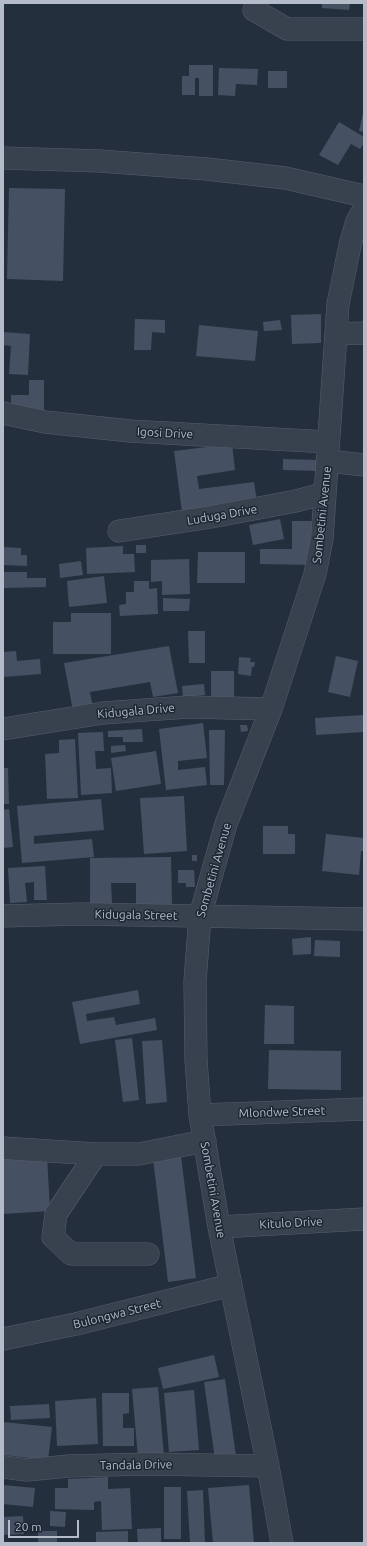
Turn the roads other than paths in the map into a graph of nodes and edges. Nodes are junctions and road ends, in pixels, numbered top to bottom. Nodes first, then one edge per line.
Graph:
1 (254, 10) dead end
2 (364, 29) edge
3 (3, 158) edge
4 (364, 196) edge
5 (364, 209) edge
6 (364, 333) edge
7 (336, 334) junction
8 (3, 413) edge
9 (328, 451) junction
10 (364, 465) edge
11 (325, 493) junction
12 (119, 531) dead end
13 (271, 709) junction
14 (3, 729) edge
15 (3, 916) edge
16 (200, 916) junction
17 (364, 920) edge
18 (364, 1109) edge
19 (200, 1115) junction
20 (205, 1142) junction
21 (3, 1148) edge
22 (96, 1154) junction
23 (364, 1219) edge
24 (219, 1227) junction
25 (148, 1254) dead end
26 (231, 1285) junction
27 (3, 1339) edge
28 (268, 1466) junction
29 (3, 1467) edge
30 (282, 1543) edge

1 - 2 street
3 - 4 street
5 - 7 street, Sombetini Avenue
6 - 7 street
7 - 9 street, Sombetini Avenue
8 - 9 street, Igosi Drive
9 - 10 street, Igosi Drive
9 - 11 street, Sombetini Avenue
11 - 12 street, Luduga Drive
11 - 13 street, Sombetini Avenue
13 - 14 street, Kidugala Drive
13 - 16 street, Sombetini Avenue
15 - 16 street, Kidugala Street
16 - 17 street, Kidugala Street
16 - 19 street, Sombetini Avenue
18 - 19 street, Mlondwe Street
19 - 20 street, Sombetini Avenue
20 - 22 street
20 - 24 street, Sombetini Avenue
21 - 22 street
22 - 25 street
23 - 24 street, Kitulo Drive
24 - 26 street, Sombetini Avenue
26 - 27 street, Bulongwa Street
26 - 28 street, Sombetini Avenue
28 - 29 street, Tandala Drive
28 - 30 street, Sombetini Avenue

